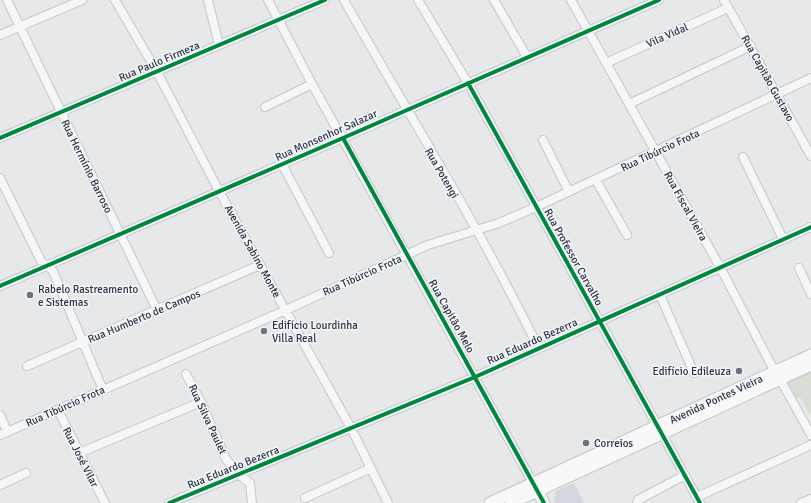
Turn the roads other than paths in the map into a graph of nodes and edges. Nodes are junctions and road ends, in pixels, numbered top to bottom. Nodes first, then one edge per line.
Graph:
1 (7, 0) edge
2 (82, 0) edge
3 (115, 0) edge
4 (208, 0) edge
5 (268, 0) edge
6 (325, 0) edge
7 (344, 0) edge
8 (418, 0) edge
9 (494, 0) edge
10 (571, 0) edge
11 (659, 0) edge
12 (724, 0) edge
13 (728, 8) junction
14 (280, 20) junction
15 (19, 27) junction
16 (588, 30) junction
17 (0, 35) edge
18 (219, 45) junction
19 (751, 46) junction
20 (527, 57) junction
21 (606, 63) junction
22 (157, 72) junction
23 (811, 78) edge
24 (468, 83) junction
25 (312, 84) junction
26 (777, 94) junction
27 (629, 104) junction
28 (265, 108) dead end
29 (406, 110) junction
30 (60, 113) junction
31 (0, 138) edge
32 (344, 138) junction
33 (543, 140) dead end
34 (656, 152) junction
35 (810, 152) edge
36 (743, 157) dead end
37 (282, 164) junction
38 (0, 178) edge
39 (596, 180) junction
40 (219, 191) junction
41 (570, 192) junction
42 (536, 208) junction
43 (811, 227) edge
44 (475, 230) junction
45 (120, 234) junction
46 (627, 235) dead end
47 (783, 239) junction
48 (329, 253) dead end
49 (407, 255) junction
50 (260, 265) junction
51 (47, 266) junction
52 (720, 267) junction
53 (799, 268) dead end
54 (0, 286) edge
55 (660, 294) junction
56 (811, 294) edge
57 (157, 310) junction
58 (286, 310) junction
59 (600, 322) junction
60 (82, 342) junction
61 (538, 348) junction
62 (811, 355) edge
63 (811, 365) edge
64 (27, 366) dead end
65 (694, 373) dead end
66 (186, 374) dead end
67 (777, 375) junction
68 (475, 376) junction
69 (103, 390) junction
70 (201, 402) junction
71 (58, 410) junction
72 (0, 415) edge
73 (351, 428) junction
74 (660, 430) junction
75 (4, 433) edge
76 (811, 435) edge
77 (811, 445) edge
78 (79, 453) junction
79 (371, 468) junction
80 (26, 473) dead end
81 (238, 474) junction
82 (685, 475) junction
83 (0, 485) edge
84 (535, 487) junction
85 (305, 498) dead end
86 (811, 499) edge
87 (699, 500) edge
88 (104, 503) edge
89 (169, 503) edge
90 (252, 503) edge
91 (388, 503) edge
92 (490, 503) edge
93 (511, 503) edge
94 (544, 503) edge
95 (637, 503) edge
96 (801, 503) edge

1 - 15 street, Rua Hermínio Barroso
2 - 15 street
3 - 22 street, Avenida Sabino Monte
4 - 18 street
5 - 14 street, Rua Capitão Melo
6 - 14 street, Rua Paulo Firmeza
7 - 29 street, Rua Potengi
8 - 24 street, Rua Professor Carvalho
9 - 20 street
10 - 16 street, Rua Fiscal Vieira
11 - 16 street, Rua Monsenhor Salazar
12 - 13 street, Rua Capitão Gustavo
13 - 19 street, Rua Capitão Gustavo
13 - 21 street, Vila Vidal
14 - 18 street, Rua Paulo Firmeza
14 - 25 street, Rua Capitão Melo
15 - 17 street
15 - 30 street, Rua Hermínio Barroso
16 - 20 street, Rua Monsenhor Salazar
16 - 21 street, Rua Fiscal Vieira
18 - 22 street, Rua Paulo Firmeza
19 - 26 street, Rua Capitão Gustavo
19 - 27 street
20 - 24 street, Rua Monsenhor Salazar
21 - 27 street, Rua Fiscal Vieira
22 - 30 street, Rua Paulo Firmeza
22 - 40 street, Avenida Sabino Monte
23 - 26 street, Rua Tibúrcio Frota
24 - 29 street, Rua Monsenhor Salazar
24 - 42 street, Rua Professor Carvalho
25 - 28 street
25 - 32 street, Rua Capitão Melo
26 - 34 street, Rua Tibúrcio Frota
26 - 35 street, Rua Capitão Gustavo
27 - 34 street, Rua Fiscal Vieira
29 - 32 street, Rua Monsenhor Salazar
29 - 44 street, Rua Potengi
30 - 31 street, Rua Paulo Firmeza
30 - 45 street, Rua Hermínio Barroso
32 - 37 street, Rua Monsenhor Salazar
32 - 49 street, Rua Capitão Melo
33 - 41 street
34 - 39 street, Rua Tibúrcio Frota
34 - 52 street, Rua Fiscal Vieira
36 - 47 street
37 - 40 street, Rua Monsenhor Salazar
37 - 48 street
38 - 51 street
39 - 41 street, Rua Tibúrcio Frota
39 - 46 street
40 - 45 street, Rua Monsenhor Salazar
40 - 50 street, Avenida Sabino Monte
41 - 42 street, Rua Tibúrcio Frota
42 - 44 street, Rua Tibúrcio Frota
42 - 59 street, Rua Professor Carvalho
43 - 47 street, Rua Eduardo Bezerra
44 - 49 street, Rua Tibúrcio Frota
44 - 61 street, Rua Potengi
45 - 51 street, Rua Monsenhor Salazar
45 - 57 street, Rua Hermínio Barroso
47 - 52 street, Rua Eduardo Bezerra
49 - 58 street, Rua Tibúrcio Frota
49 - 68 street, Rua Capitão Melo
50 - 57 street, Rua Humberto de Campos
50 - 58 street, Avenida Sabino Monte
51 - 54 street, Rua Monsenhor Salazar
51 - 60 street
52 - 55 street, Rua Eduardo Bezerra
52 - 67 street, Rua Fiscal Vieira
53 - 56 street
55 - 59 street, Rua Eduardo Bezerra
55 - 65 street
57 - 60 street, Rua Humberto de Campos
58 - 69 street, Rua Tibúrcio Frota
58 - 73 street, Avenida Sabino Monte
59 - 61 street, Rua Eduardo Bezerra
59 - 74 street, Rua Professor Carvalho
60 - 64 street, Rua Humberto de Campos
60 - 69 street
61 - 68 street, Rua Eduardo Bezerra
62 - 67 main road, Avenida Pontes Vieira
63 - 67 main road, Avenida Pontes Vieira
66 - 70 street, Rua Silva Paulet
67 - 74 main road, Avenida Pontes Vieira
67 - 76 street, Rua Fiscal Vieira
68 - 73 street, Rua Eduardo Bezerra
68 - 84 street, Rua Capitão Melo
69 - 71 street, Rua Tibúrcio Frota
70 - 78 street
70 - 81 street, Rua Silva Paulet
71 - 75 street, Rua Tibúrcio Frota
71 - 78 street, Rua José Vilar
72 - 75 street
73 - 79 street, Avenida Sabino Monte
73 - 81 street, Rua Eduardo Bezerra
74 - 82 street, Rua Professor Carvalho
74 - 84 main road, Avenida Pontes Vieira
77 - 87 street
78 - 88 street, Rua José Vilar
79 - 85 street
79 - 91 street, Avenida Sabino Monte
80 - 83 street
81 - 89 street, Rua Eduardo Bezerra
81 - 90 street, Rua Silva Paulet
82 - 87 street, Rua Professor Carvalho
82 - 95 street
84 - 92 main road, Avenida Pontes Vieira
84 - 93 main road, Avenida Pontes Vieira
84 - 94 main road, Rua Capitão Melo
86 - 96 street

